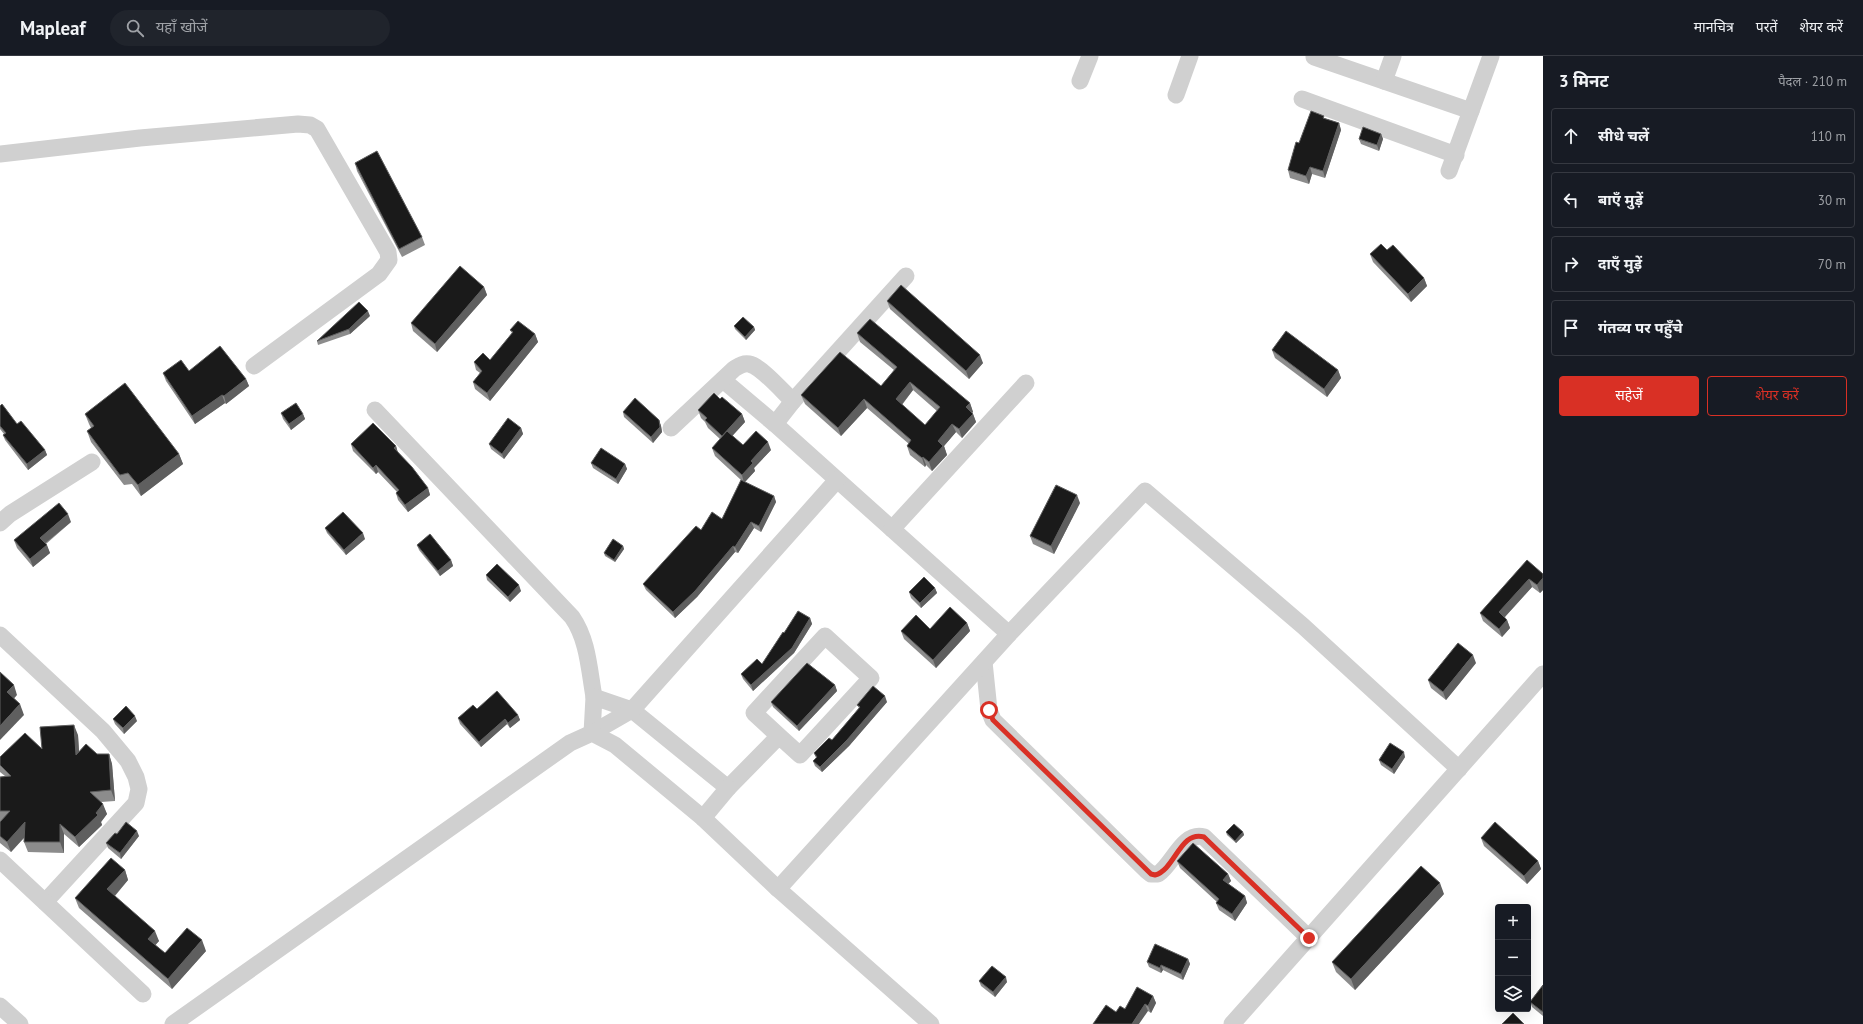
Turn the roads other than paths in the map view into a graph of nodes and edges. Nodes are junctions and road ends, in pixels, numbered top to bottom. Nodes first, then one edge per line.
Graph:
1 (1090, 56) edge
2 (1190, 56) edge
3 (1393, 56) edge
4 (1490, 56) edge
5 (1314, 57) edge
6 (1080, 81) dead end
7 (1384, 81) junction
8 (1176, 95) dead end
9 (1302, 99) dead end
10 (1471, 111) junction
11 (0, 154) edge
12 (1456, 155) junction
13 (1449, 171) dead end
14 (906, 276) dead end
15 (254, 366) dead end
16 (723, 380) junction
17 (1026, 383) dead end
18 (793, 401) junction
19 (375, 410) dead end
20 (775, 424) junction
21 (671, 428) dead end
22 (92, 462) dead end
23 (837, 480) junction
24 (0, 523) edge
25 (892, 529) junction
26 (1009, 634) junction
27 (0, 635) edge
28 (984, 662) junction
29 (1543, 674) edge
30 (594, 697) junction
31 (632, 710) junction
32 (592, 733) junction
33 (779, 736) junction
34 (1459, 769) junction
35 (728, 788) junction
36 (703, 818) junction
37 (0, 860) edge
38 (778, 889) junction
39 (45, 902) junction
40 (1309, 938) junction
41 (143, 994) dead end
42 (0, 1006) edge
43 (20, 1024) edge
44 (173, 1024) edge
45 (931, 1024) edge
46 (1232, 1024) edge

1 - 6 street
2 - 8 street
3 - 7 street
4 - 10 street
5 - 7 street
7 - 10 street
9 - 12 street
10 - 12 street
11 - 15 street
12 - 13 street
14 - 18 street
16 - 18 street
16 - 20 street
16 - 21 street
17 - 25 street
18 - 20 street
19 - 30 street
20 - 23 street
22 - 24 street
23 - 25 street
23 - 31 street
25 - 26 street
26 - 28 street
26 - 34 street
27 - 39 street
28 - 38 street
28 - 40 street
29 - 34 street
30 - 31 street
30 - 32 street
31 - 32 street
31 - 35 street
32 - 36 street
32 - 44 street
33 - 33 street
33 - 35 street
34 - 40 street
35 - 36 street
36 - 38 street
37 - 39 street
38 - 45 street
39 - 41 street
40 - 46 street
42 - 43 street

